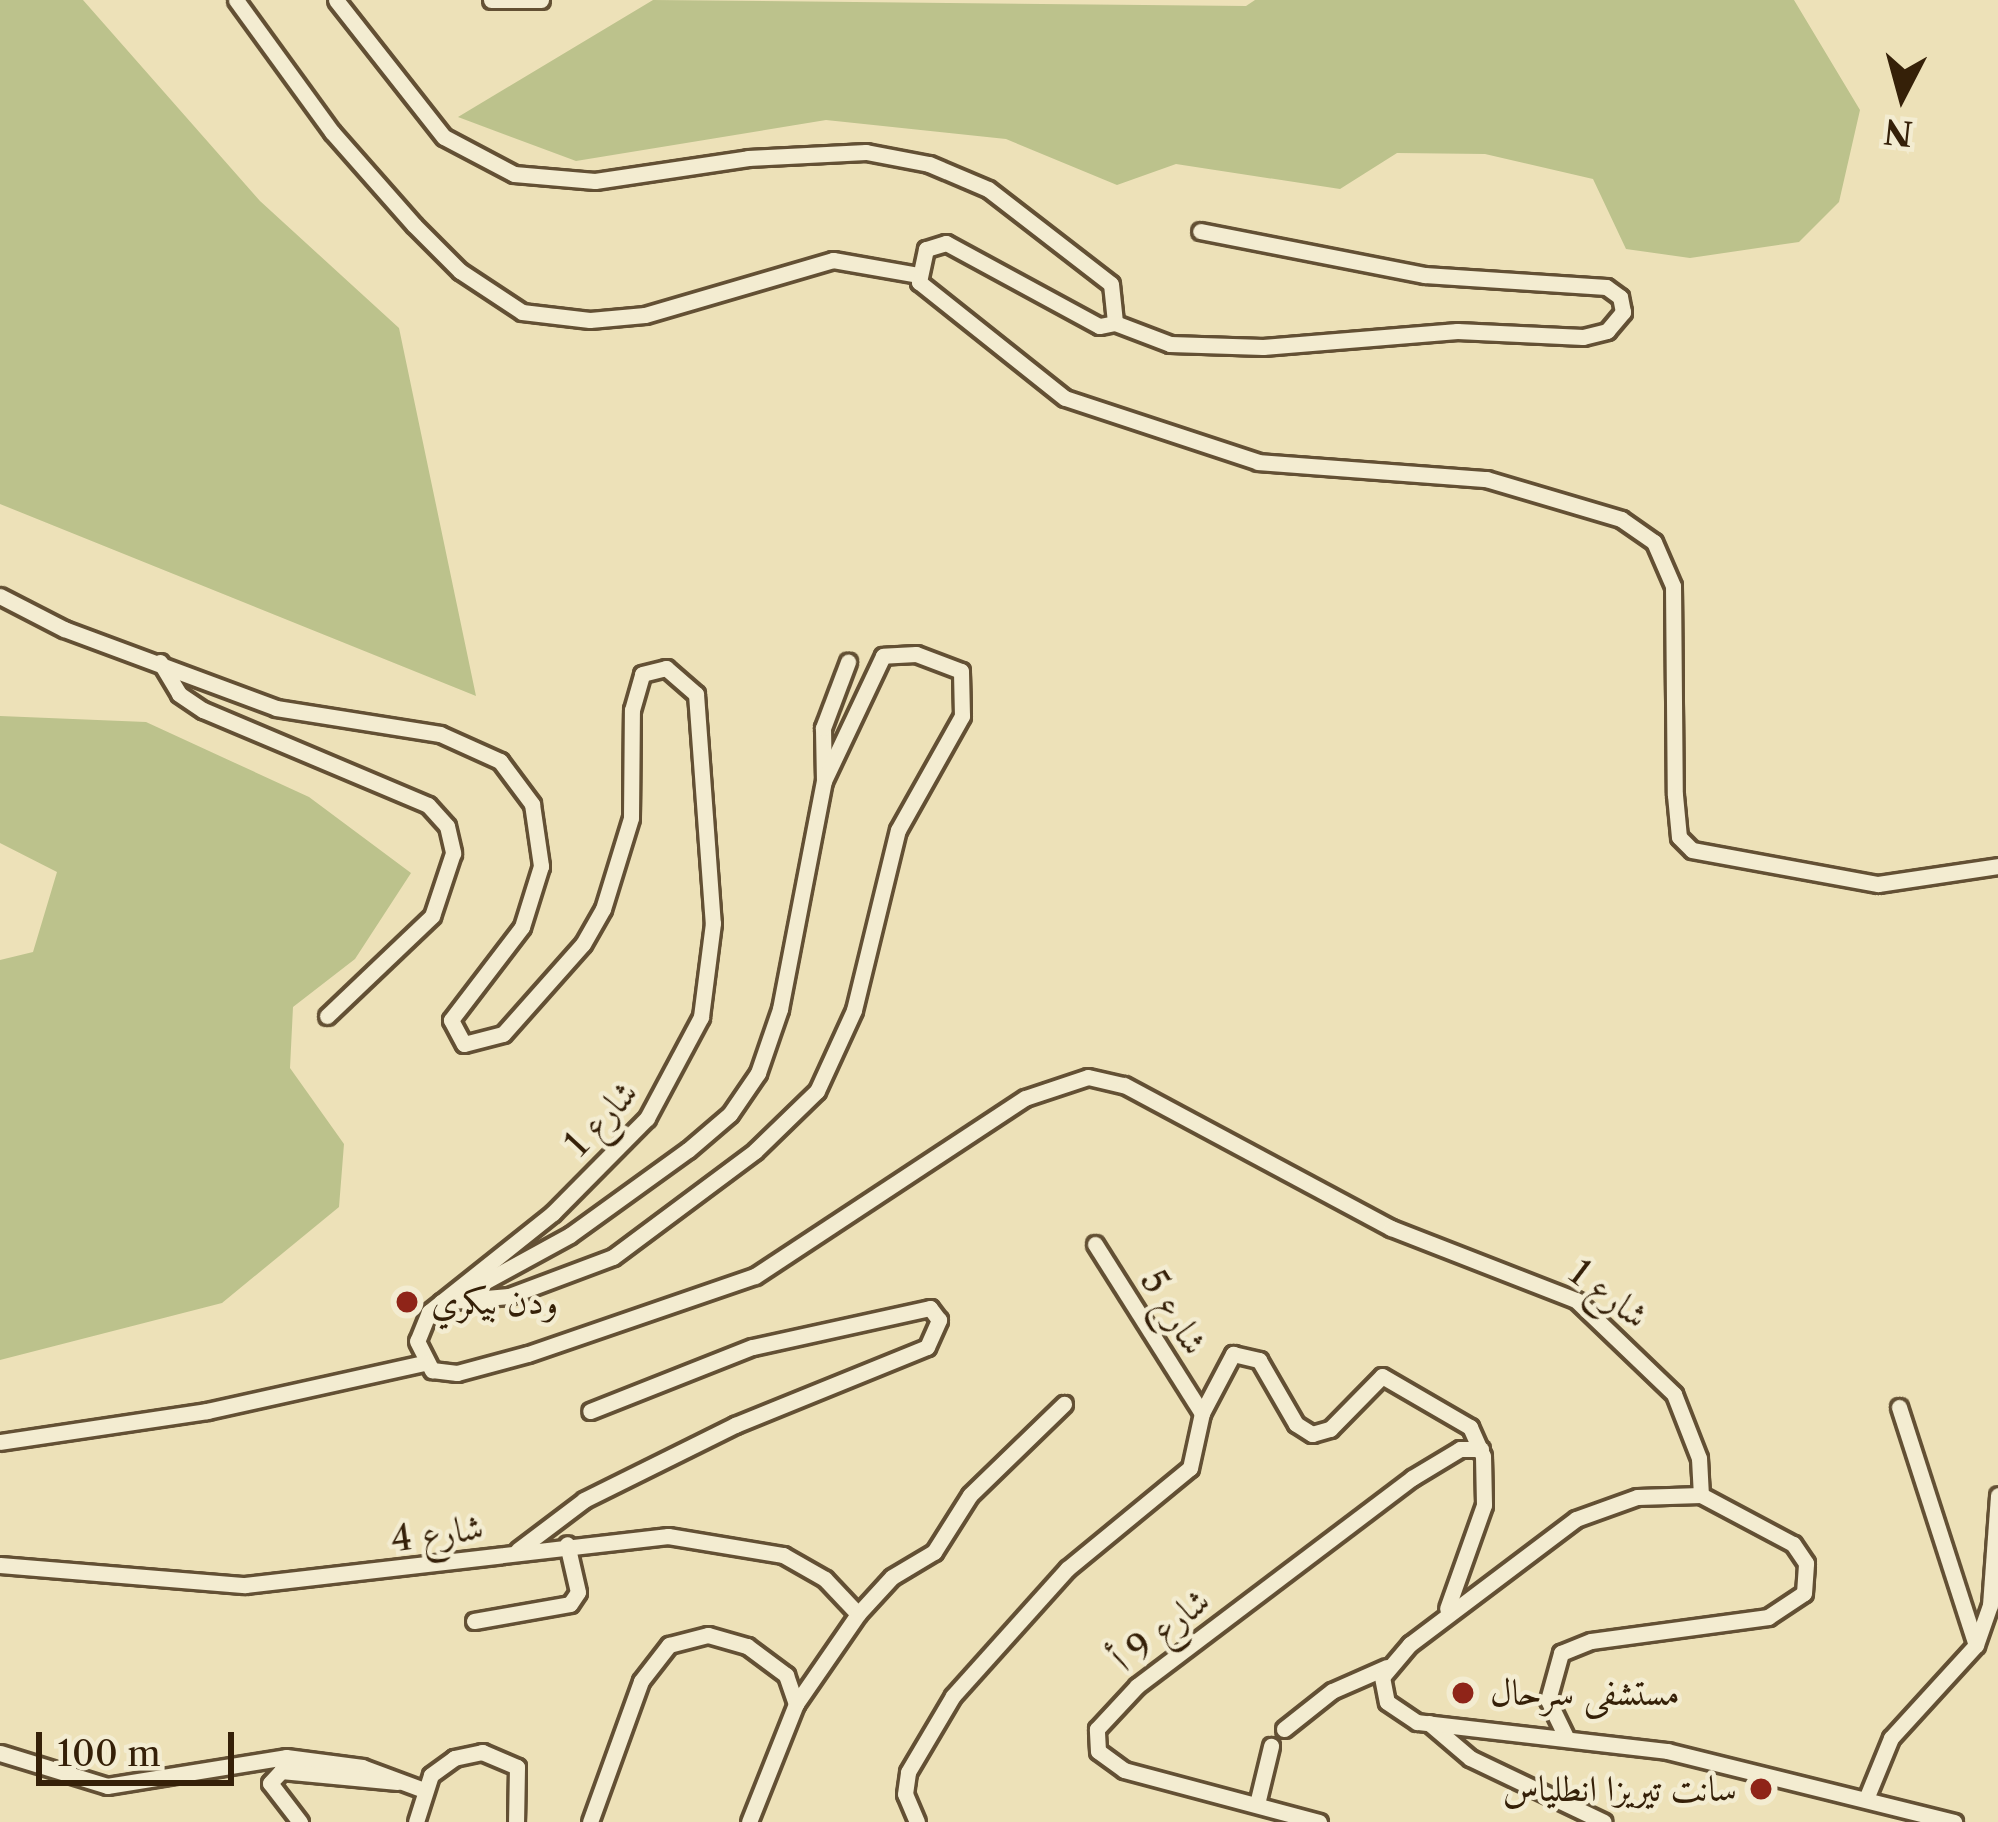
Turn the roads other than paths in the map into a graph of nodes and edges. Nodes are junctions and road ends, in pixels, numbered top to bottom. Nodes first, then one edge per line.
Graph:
1 (236, 0) edge
2 (336, 0) edge
3 (491, 0) edge
4 (541, 0) edge
5 (1200, 231) dead end
6 (918, 275) junction
7 (1115, 323) junction
8 (0, 596) edge
9 (160, 662) junction
10 (848, 662) dead end
11 (824, 781) junction
12 (1998, 866) edge
13 (327, 1016) dead end
14 (1095, 1244) dead end
15 (449, 1303) junction
16 (424, 1363) junction
17 (1064, 1403) dead end
18 (1899, 1407) dead end
19 (590, 1411) dead end
20 (1202, 1413) junction
21 (0, 1442) edge
22 (1481, 1449) junction
23 (1998, 1495) edge
24 (1701, 1496) junction
25 (567, 1544) junction
26 (515, 1552) junction
27 (0, 1565) edge
28 (1447, 1609) junction
29 (858, 1614) junction
30 (473, 1621) dead end
31 (1976, 1645) junction
32 (1387, 1667) junction
33 (796, 1704) junction
34 (1429, 1723) junction
35 (1284, 1729) dead end
36 (1566, 1737) junction
37 (1271, 1747) dead end
38 (0, 1754) edge
39 (403, 1780) junction
40 (424, 1790) junction
41 (1866, 1799) junction
42 (1260, 1811) edge
43 (300, 1822) edge
44 (416, 1822) edge
45 (516, 1822) edge
46 (590, 1822) edge
47 (749, 1822) edge
48 (916, 1822) edge
49 (1319, 1822) edge
50 (1604, 1822) edge
51 (1954, 1822) edge

1 - 6 street
2 - 7 street
3 - 4 street
5 - 7 street
6 - 7 street
6 - 12 street
8 - 9 street, شارع 1
9 - 13 street
9 - 15 street, شارع 1
10 - 11 street
11 - 15 street
11 - 15 street
14 - 20 street, شارع 5
15 - 16 street
16 - 21 street
16 - 24 street, شارع 1
17 - 29 street
18 - 31 street
19 - 26 street
20 - 22 street
20 - 48 street
22 - 28 street
22 - 42 street, شارع 9 أ
23 - 31 street
24 - 28 street
24 - 36 street
25 - 26 street, شارع 4
25 - 29 street, شارع 4
25 - 30 street
26 - 27 street, شارع 4
28 - 32 street
29 - 33 street
31 - 41 street
32 - 34 street
32 - 35 street
33 - 46 street
33 - 47 street
34 - 36 street
34 - 50 street
36 - 41 street
37 - 42 street
38 - 39 street
39 - 40 street
39 - 43 street
40 - 44 street
40 - 45 street
41 - 51 street
42 - 49 street, شارع 9 أ

